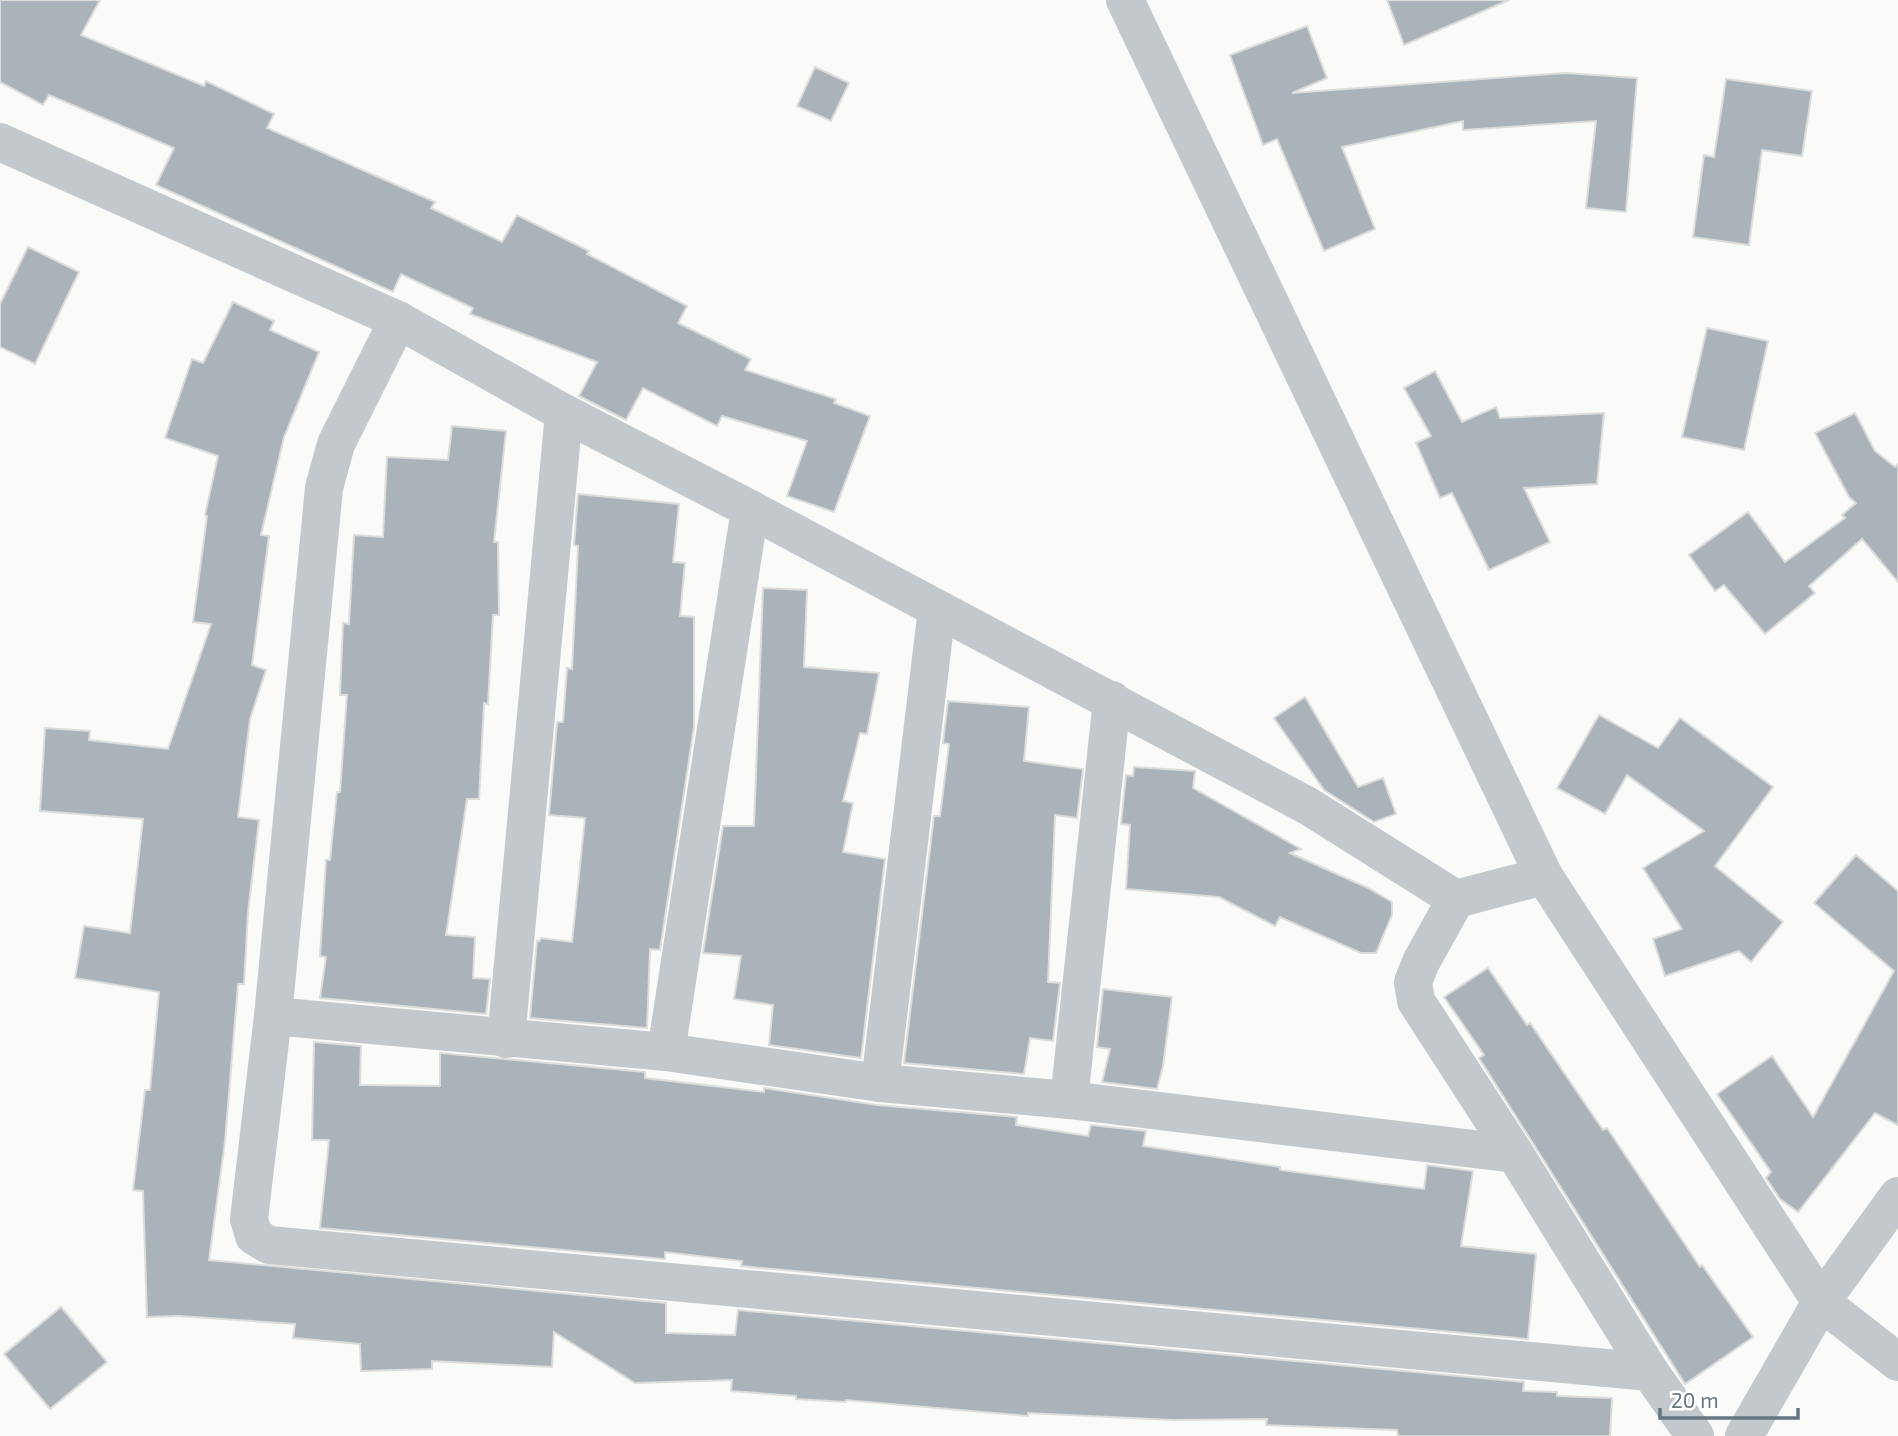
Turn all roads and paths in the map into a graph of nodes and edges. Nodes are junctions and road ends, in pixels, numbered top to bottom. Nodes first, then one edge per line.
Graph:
1 (1125, 0) edge
2 (0, 142) edge
3 (398, 320) junction
4 (564, 412) junction
5 (750, 509) junction
6 (937, 609) junction
7 (1112, 700) junction
8 (1544, 876) junction
9 (1456, 899) junction
10 (273, 1017) junction
11 (506, 1039) junction
12 (666, 1052) junction
13 (880, 1083) junction
14 (1069, 1100) junction
15 (1515, 1154) junction
16 (1898, 1196) edge
17 (1821, 1302) junction
18 (1898, 1362) edge
19 (1650, 1373) junction
20 (1695, 1436) edge
21 (1744, 1436) edge

1 - 8 street
2 - 3 street
3 - 4 street
3 - 10 street
4 - 5 street
4 - 11 street
5 - 6 street
5 - 12 street
6 - 7 street
6 - 13 street
7 - 9 street
7 - 14 street
8 - 9 street
8 - 17 street
9 - 15 street
10 - 11 street
10 - 19 street
11 - 12 street
12 - 13 street
13 - 14 street
14 - 15 street
15 - 19 street
16 - 17 street
17 - 18 street
17 - 21 street
19 - 20 street

